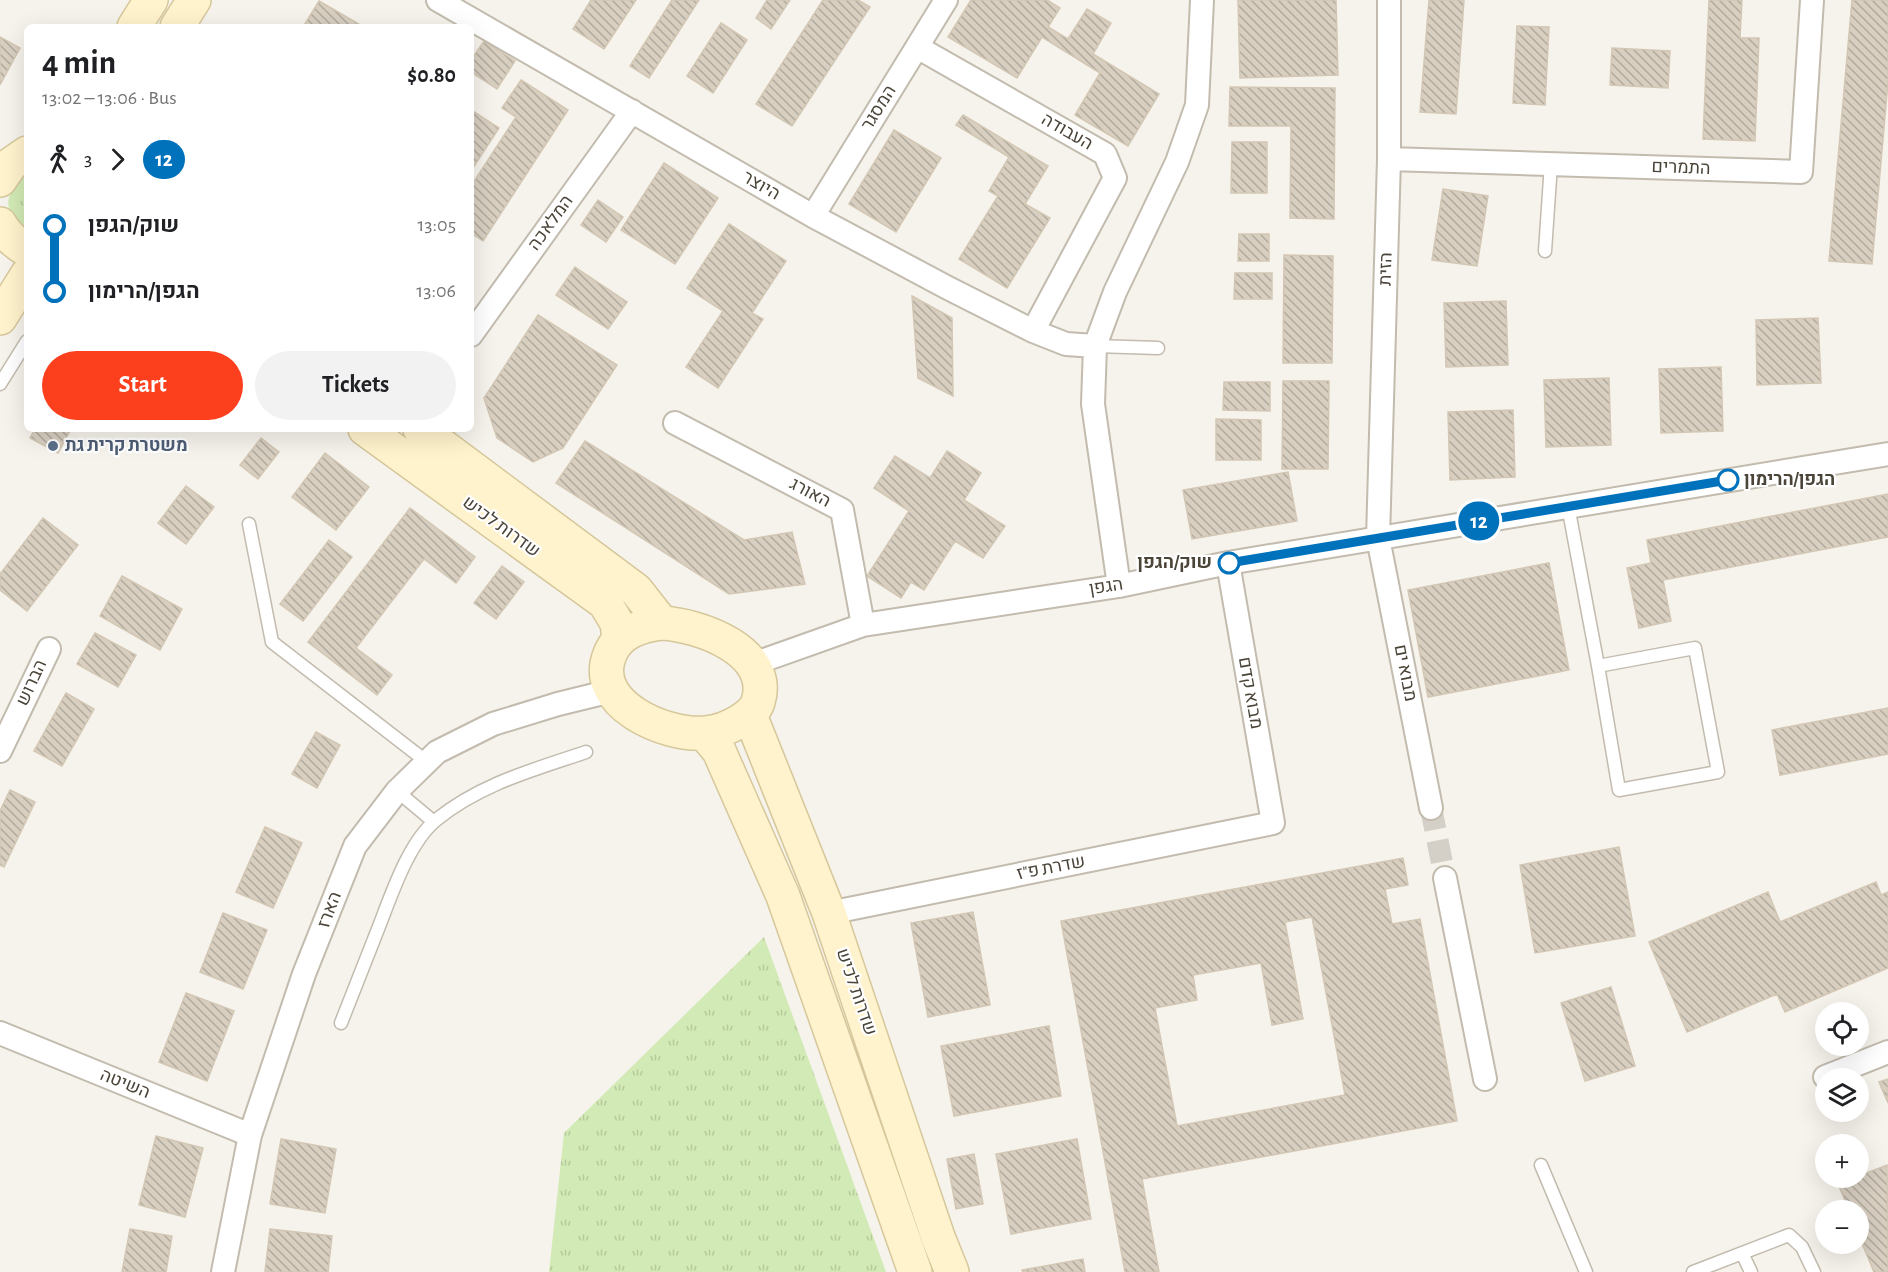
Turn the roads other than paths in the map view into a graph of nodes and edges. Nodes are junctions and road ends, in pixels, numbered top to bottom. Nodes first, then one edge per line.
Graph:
1 (151, 0) edge
2 (194, 0) edge
3 (438, 0) edge
4 (946, 0) edge
5 (1202, 0) edge
6 (1389, 0) edge
7 (1812, 0) edge
8 (136, 24) edge
9 (179, 24) edge
10 (917, 46) junction
11 (632, 111) junction
12 (24, 155) edge
13 (1389, 159) junction
14 (1551, 164) junction
15 (1, 177) edge
16 (813, 216) junction
17 (0, 225) edge
18 (24, 247) edge
19 (1545, 250) dead end
20 (24, 280) edge
21 (0, 318) edge
22 (1034, 331) junction
23 (474, 332) edge
24 (24, 346) edge
25 (1095, 346) junction
26 (1158, 348) dead end
27 (0, 384) edge
28 (675, 423) dead end
29 (376, 432) edge
30 (424, 432) edge
31 (398, 438) edge
32 (1888, 454) edge
33 (1568, 506) junction
34 (249, 524) dead end
35 (1378, 538) junction
36 (1228, 563) junction
37 (1119, 586) junction
38 (662, 623) junction
39 (862, 625) junction
40 (619, 639) junction
41 (49, 648) dead end
42 (753, 664) junction
43 (1598, 666) junction
44 (611, 691) junction
45 (750, 715) junction
46 (704, 733) junction
47 (0, 751) edge
48 (586, 752) dead end
49 (427, 762) junction
50 (397, 791) junction
51 (1431, 808) tunnel mouth
52 (434, 822) junction
53 (1273, 823) joint
54 (1445, 878) tunnel mouth
55 (829, 913) junction
56 (341, 1023) dead end
57 (0, 1033) edge
58 (1888, 1052) edge
59 (1848, 1068) edge
60 (1485, 1078) dead end
61 (250, 1135) junction
62 (1541, 1165) dead end
63 (1742, 1253) junction
64 (223, 1272) edge
65 (915, 1272) edge
66 (952, 1272) edge
67 (1586, 1272) edge
68 (1694, 1272) edge
69 (1751, 1272) edge
70 (1814, 1272) edge

1 - 8 main road
2 - 9 main road
3 - 11 street, היוצר
4 - 10 street, המסגר
5 - 25 street
6 - 13 street, הזית
7 - 14 street, התמרים
10 - 16 street, המסגר
10 - 22 street, העבודה
11 - 16 street, היוצר
11 - 23 street, המלאכה
12 - 15 main road
13 - 14 street, התמרים
13 - 35 street, הזית
14 - 19 lane
16 - 22 street, היוצר
17 - 18 main road
20 - 21 main road
22 - 25 street, היוצר
24 - 27 lane
25 - 26 lane
25 - 37 street
28 - 39 street, האורג
29 - 31 main road, שדרות לכיש
30 - 38 main road, שדרות לכיש
31 - 40 main road, שדרות לכיש
32 - 33 street, הגפן
33 - 35 street, הגפן
33 - 43 lane
34 - 49 lane
35 - 36 street, הגפן
35 - 51 street, מבוא ים
36 - 37 street, הגפן
36 - 53 street, מבוא קדם
37 - 39 street, הגפן
38 - 40 main road
38 - 42 main road
39 - 42 street, הגפן
40 - 44 main road
41 - 47 street, הברוש
42 - 45 main road
43 - 43 lane
44 - 46 main road
44 - 49 street, הארז
45 - 46 main road
45 - 55 main road, שדרות לכיש
46 - 65 main road, שדרות לכיש
48 - 52 lane
49 - 50 street, הארז
50 - 52 lane
50 - 61 street, הארז
52 - 56 lane
53 - 55 street, שדרת פ"ז
54 - 60 street
55 - 66 main road, שדרות לכיש
57 - 61 street, השיטה
58 - 59 street
61 - 64 street, הארז
62 - 67 lane
63 - 68 lane
63 - 69 lane
63 - 70 lane

